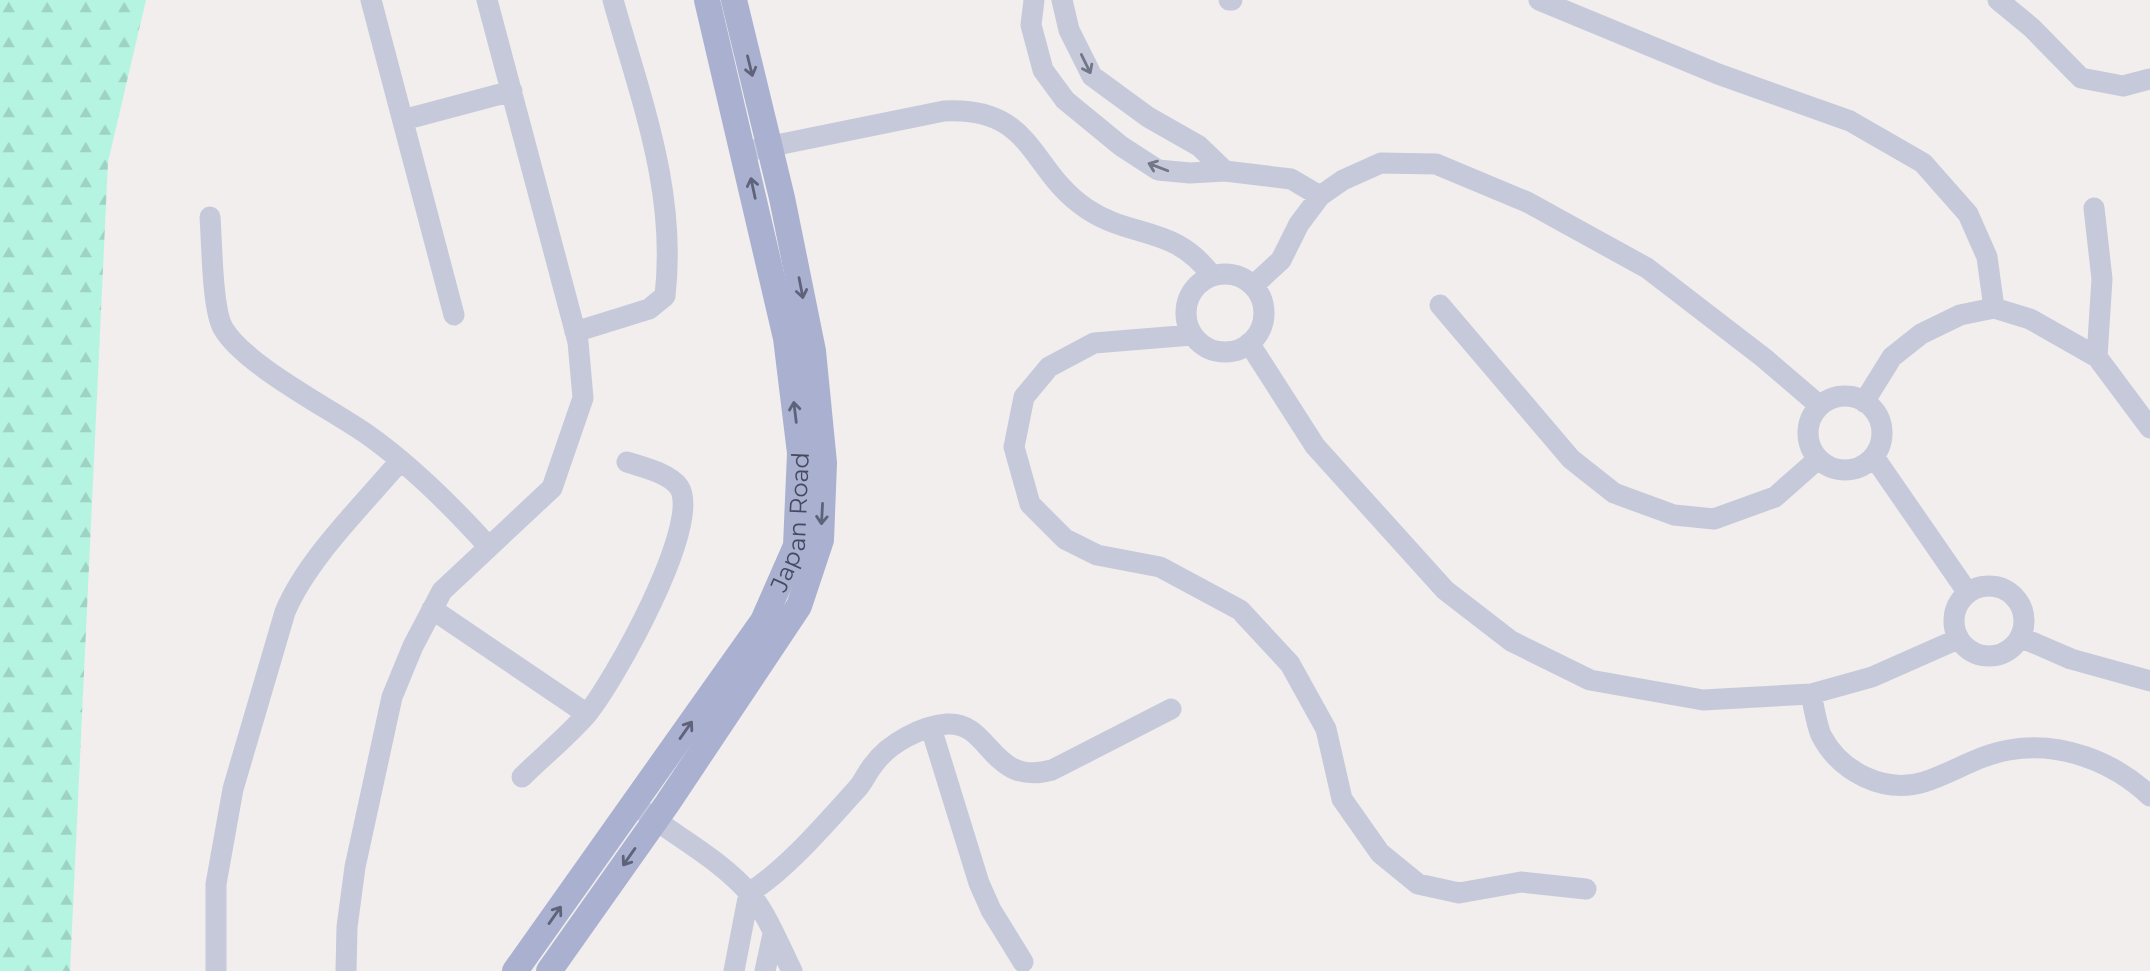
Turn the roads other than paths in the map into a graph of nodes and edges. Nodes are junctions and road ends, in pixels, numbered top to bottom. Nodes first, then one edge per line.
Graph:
1 (371, 0) edge
2 (487, 0) edge
3 (613, 0) edge
4 (707, 0) edge
5 (734, 0) edge
6 (1034, 0) edge
7 (1062, 0) edge
8 (1539, 0) edge
9 (1998, 0) edge
10 (2150, 79) edge
11 (512, 91) junction
12 (403, 120) junction
13 (757, 149) junction
14 (1225, 171) junction
15 (1320, 196) junction
16 (2094, 208) dead end
17 (210, 218) dead end
18 (1212, 276) junction
19 (1253, 286) junction
20 (1440, 305) dead end
21 (1994, 308) junction
22 (454, 315) dead end
23 (575, 332) junction
24 (1192, 335) junction
25 (1249, 343) junction
26 (2097, 357) junction
27 (1864, 402) junction
28 (1820, 406) junction
29 (2150, 428) edge
30 (1874, 457) junction
31 (1818, 459) junction
32 (400, 461) junction
33 (626, 462) dead end
34 (488, 546) junction
35 (1968, 593) junction
36 (432, 609) junction
37 (2020, 637) junction
38 (1958, 639) junction
39 (2150, 681) edge
40 (1811, 694) junction
41 (1171, 709) dead end
42 (587, 714) junction
43 (931, 727) junction
44 (522, 777) dead end
45 (2150, 796) edge
46 (634, 804) junction
47 (656, 820) junction
48 (1586, 889) dead end
49 (749, 893) junction
50 (773, 934) junction
51 (1023, 962) dead end
52 (789, 968) edge
53 (216, 971) edge
54 (346, 971) edge
55 (515, 971) edge
56 (548, 971) edge
57 (734, 971) edge
58 (765, 971) edge

1 - 12 street
2 - 11 street
3 - 23 street
4 - 13 main road, Japan Road
5 -> 13 main road, Japan Road
14 -> 6 street
7 -> 14 street
8 - 21 street
9 - 10 street
11 - 12 street
11 - 23 street
12 - 22 street
13 - 18 street
46 -> 13 main road, Japan Road
13 -> 47 main road, Japan Road
14 - 15 street
15 - 19 street
15 - 28 street
16 - 26 street
17 - 32 street
18 - 19 street
18 - 24 street
19 - 25 street
20 - 31 street
21 - 26 street
21 - 27 street
23 - 34 street
24 - 25 street
24 - 48 street
25 - 40 street
26 - 29 street
27 - 28 street
27 - 30 street
28 - 31 street
30 - 31 street
30 - 35 street
32 - 34 street
32 - 53 street
33 - 42 street
34 - 36 street
35 - 37 street
35 - 38 street
36 - 42 street
36 - 54 street
37 - 38 street
37 - 39 street
38 - 40 street
40 - 45 street
41 - 43 street
42 - 44 street
43 - 49 street
43 - 51 street
46 - 47 street
55 -> 46 main road, Japan Road
47 - 49 street
47 -> 56 main road, Japan Road
49 - 50 street
49 - 57 street
50 - 52 street
50 - 58 street

